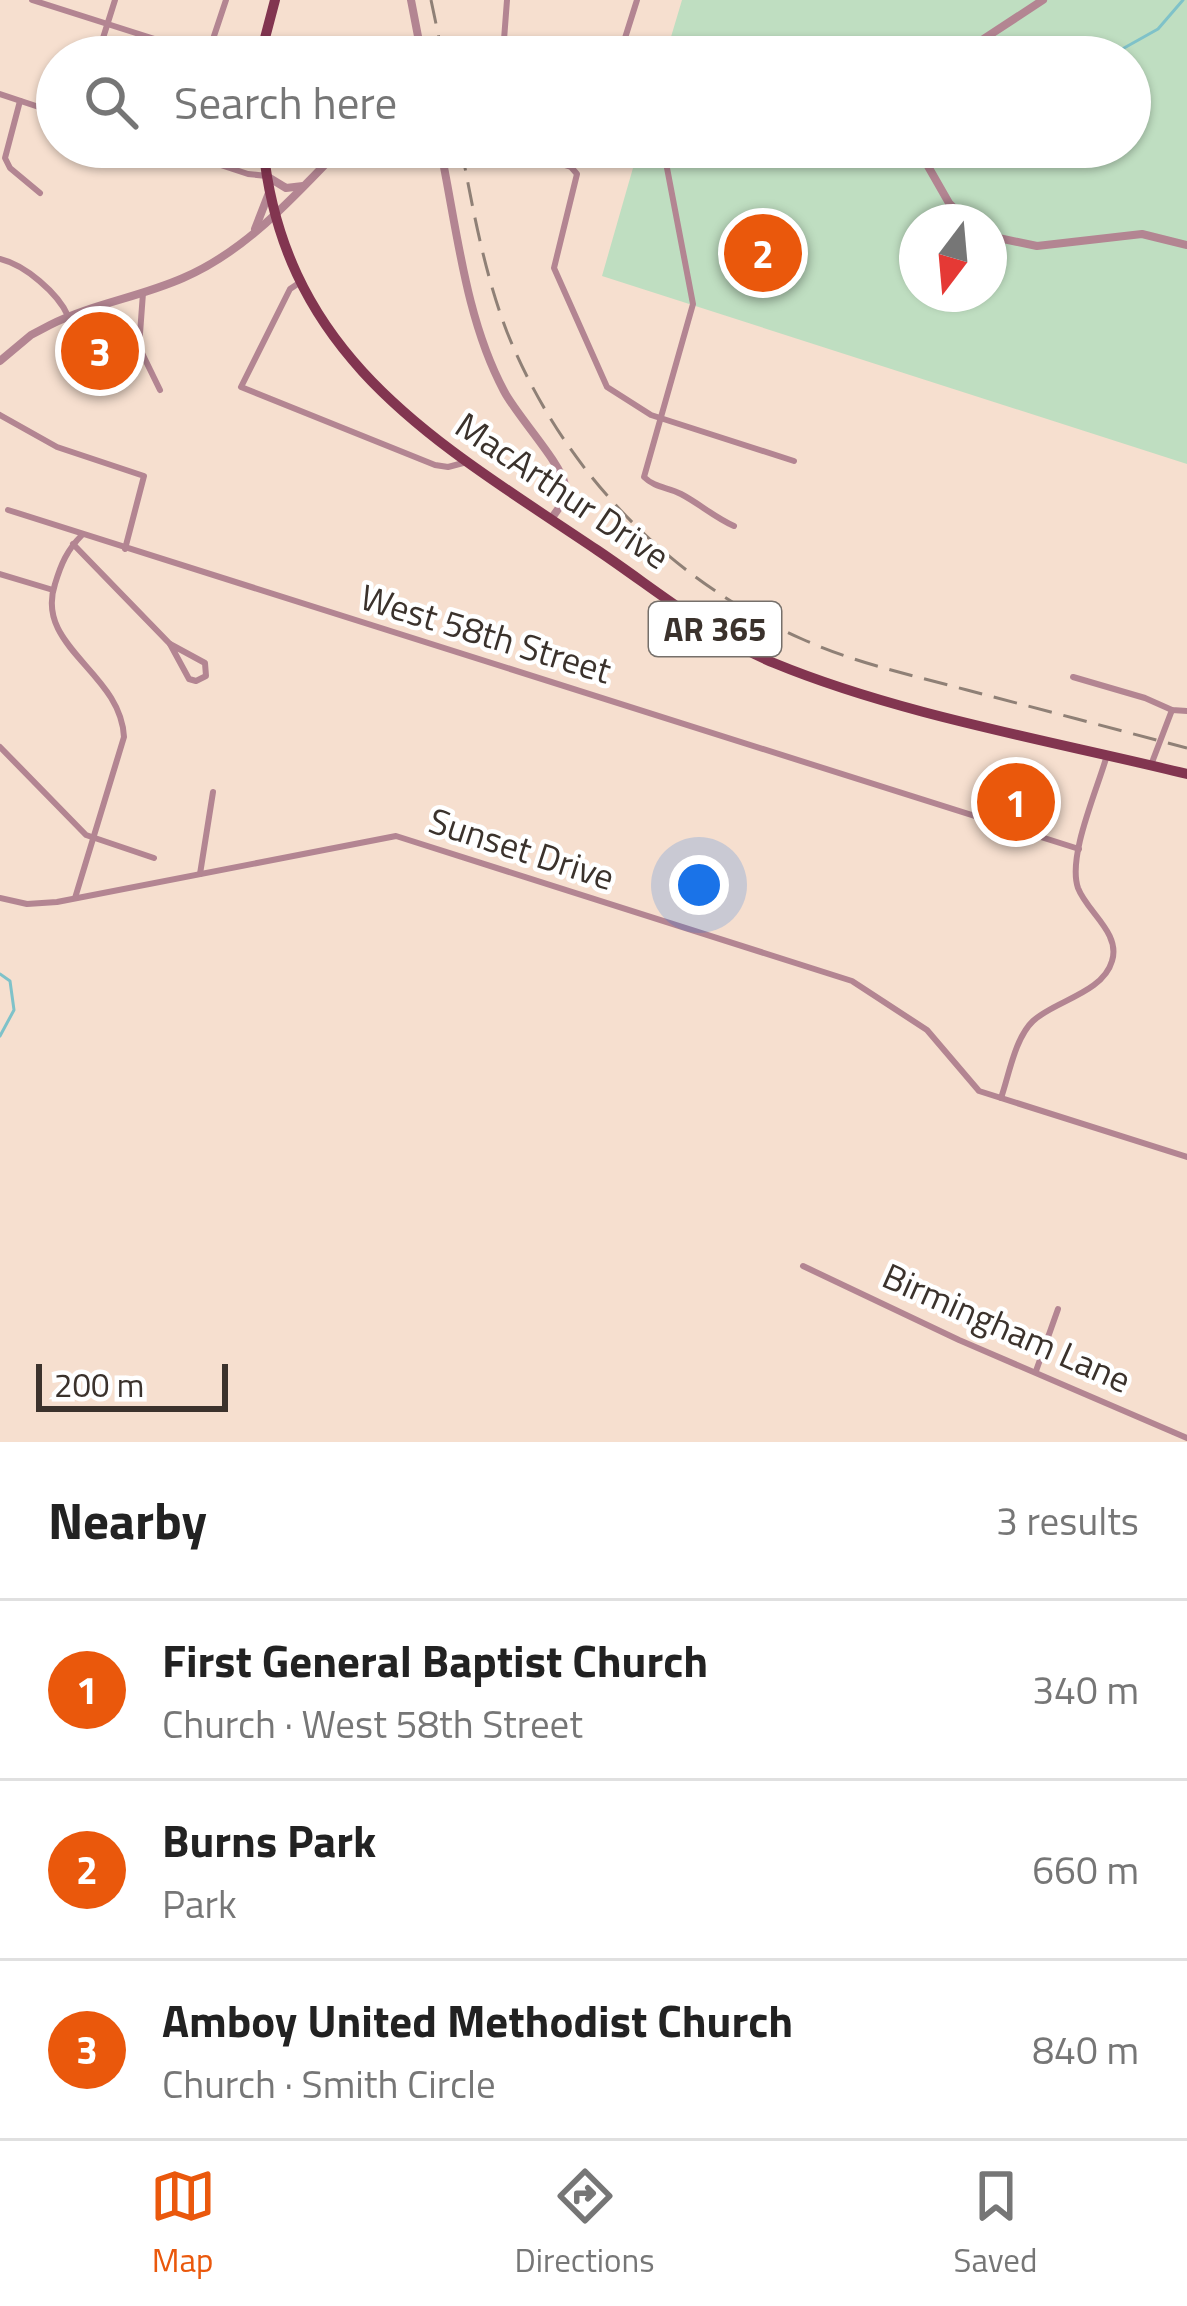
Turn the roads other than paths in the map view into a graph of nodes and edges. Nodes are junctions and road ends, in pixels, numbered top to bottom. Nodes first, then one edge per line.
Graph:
1 (32, 0) edge
2 (115, 0) edge
3 (226, 0) edge
4 (275, 0) edge
5 (411, 0) edge
6 (507, 0) edge
7 (637, 0) edge
8 (1043, 0) edge
9 (107, 24) junction
10 (103, 36) edge
11 (143, 36) edge
12 (214, 36) edge
13 (266, 36) edge
14 (418, 36) edge
15 (504, 36) edge
16 (626, 36) edge
17 (988, 36) edge
18 (0, 94) edge
19 (20, 101) junction
20 (36, 106) edge
21 (231, 168) edge
22 (266, 168) edge
23 (322, 168) edge
24 (444, 168) edge
25 (569, 168) edge
26 (667, 168) edge
27 (928, 168) edge
28 (267, 176) junction
29 (305, 186) junction
30 (270, 191) junction
31 (40, 194) dead end
32 (950, 204) edge
33 (275, 215) junction
34 (253, 234) junction
35 (1007, 240) edge
36 (1187, 245) edge
37 (0, 259) edge
38 (300, 281) junction
39 (143, 293) junction
40 (68, 316) junction
41 (0, 361) edge
42 (160, 390) dead end
43 (0, 415) edge
44 (661, 418) junction
45 (794, 461) dead end
46 (467, 462) junction
47 (8, 510) dead end
48 (551, 519) junction
49 (734, 526) dead end
50 (82, 535) junction
51 (73, 544) junction
52 (125, 549) junction
53 (0, 574) edge
54 (53, 590) junction
55 (170, 644) junction
56 (1073, 677) dead end
57 (1172, 710) junction
58 (1187, 711) edge
59 (0, 747) edge
60 (1107, 755) junction
61 (1151, 765) junction
62 (1187, 773) edge
63 (213, 792) dead end
64 (94, 838) junction
65 (1079, 849) junction
66 (154, 858) dead end
67 (200, 874) junction
68 (0, 898) edge
69 (76, 898) junction
70 (1001, 1098) junction
71 (1187, 1157) edge
72 (803, 1266) dead end
73 (1058, 1309) dead end
74 (1036, 1371) junction
75 (1187, 1438) edge

1 - 9 street
2 - 9 street
3 - 12 street
4 - 13 main road
5 - 14 street
6 - 15 street
7 - 16 street
8 - 17 street
9 - 10 street
9 - 11 street
18 - 19 street
19 - 20 street
19 - 31 street
21 - 28 street
22 - 28 main road, MacArthur Drive / AR 365
23 - 29 street
24 - 48 street
25 - 44 street
26 - 44 street
27 - 32 street
28 - 29 street
28 - 30 main road, MacArthur Drive / AR 365
29 - 33 street
30 - 33 main road, MacArthur Drive / AR 365
30 - 34 street
33 - 34 street
33 - 38 main road, MacArthur Drive / AR 365
34 - 39 street
35 - 36 street
37 - 40 street
38 - 46 main road, MacArthur Drive / AR 365
38 - 46 street
39 - 40 street
39 - 42 street
40 - 41 street
43 - 52 street
44 - 45 street
44 - 49 street
46 - 48 main road, MacArthur Drive / AR 365
47 - 50 street, West 58th Street
48 - 60 main road, MacArthur Drive / AR 365
50 - 51 street
50 - 52 street, West 58th Street
51 - 54 street
51 - 55 street
52 - 65 street, West 58th Street
53 - 54 street
54 - 64 street
55 - 55 street
56 - 57 street
57 - 58 street
57 - 61 street
59 - 64 street
60 - 61 main road, MacArthur Drive / AR 365
60 - 65 street
61 - 62 main road, MacArthur Drive / AR 365
63 - 67 street
64 - 66 street
64 - 69 street
65 - 70 street
67 - 69 street, Sunset Drive
67 - 70 street, Sunset Drive
68 - 69 street, Sunset Drive
70 - 71 street, Sunset Drive
72 - 74 street, Birmingham Lane
73 - 74 street
74 - 75 street, Birmingham Lane

